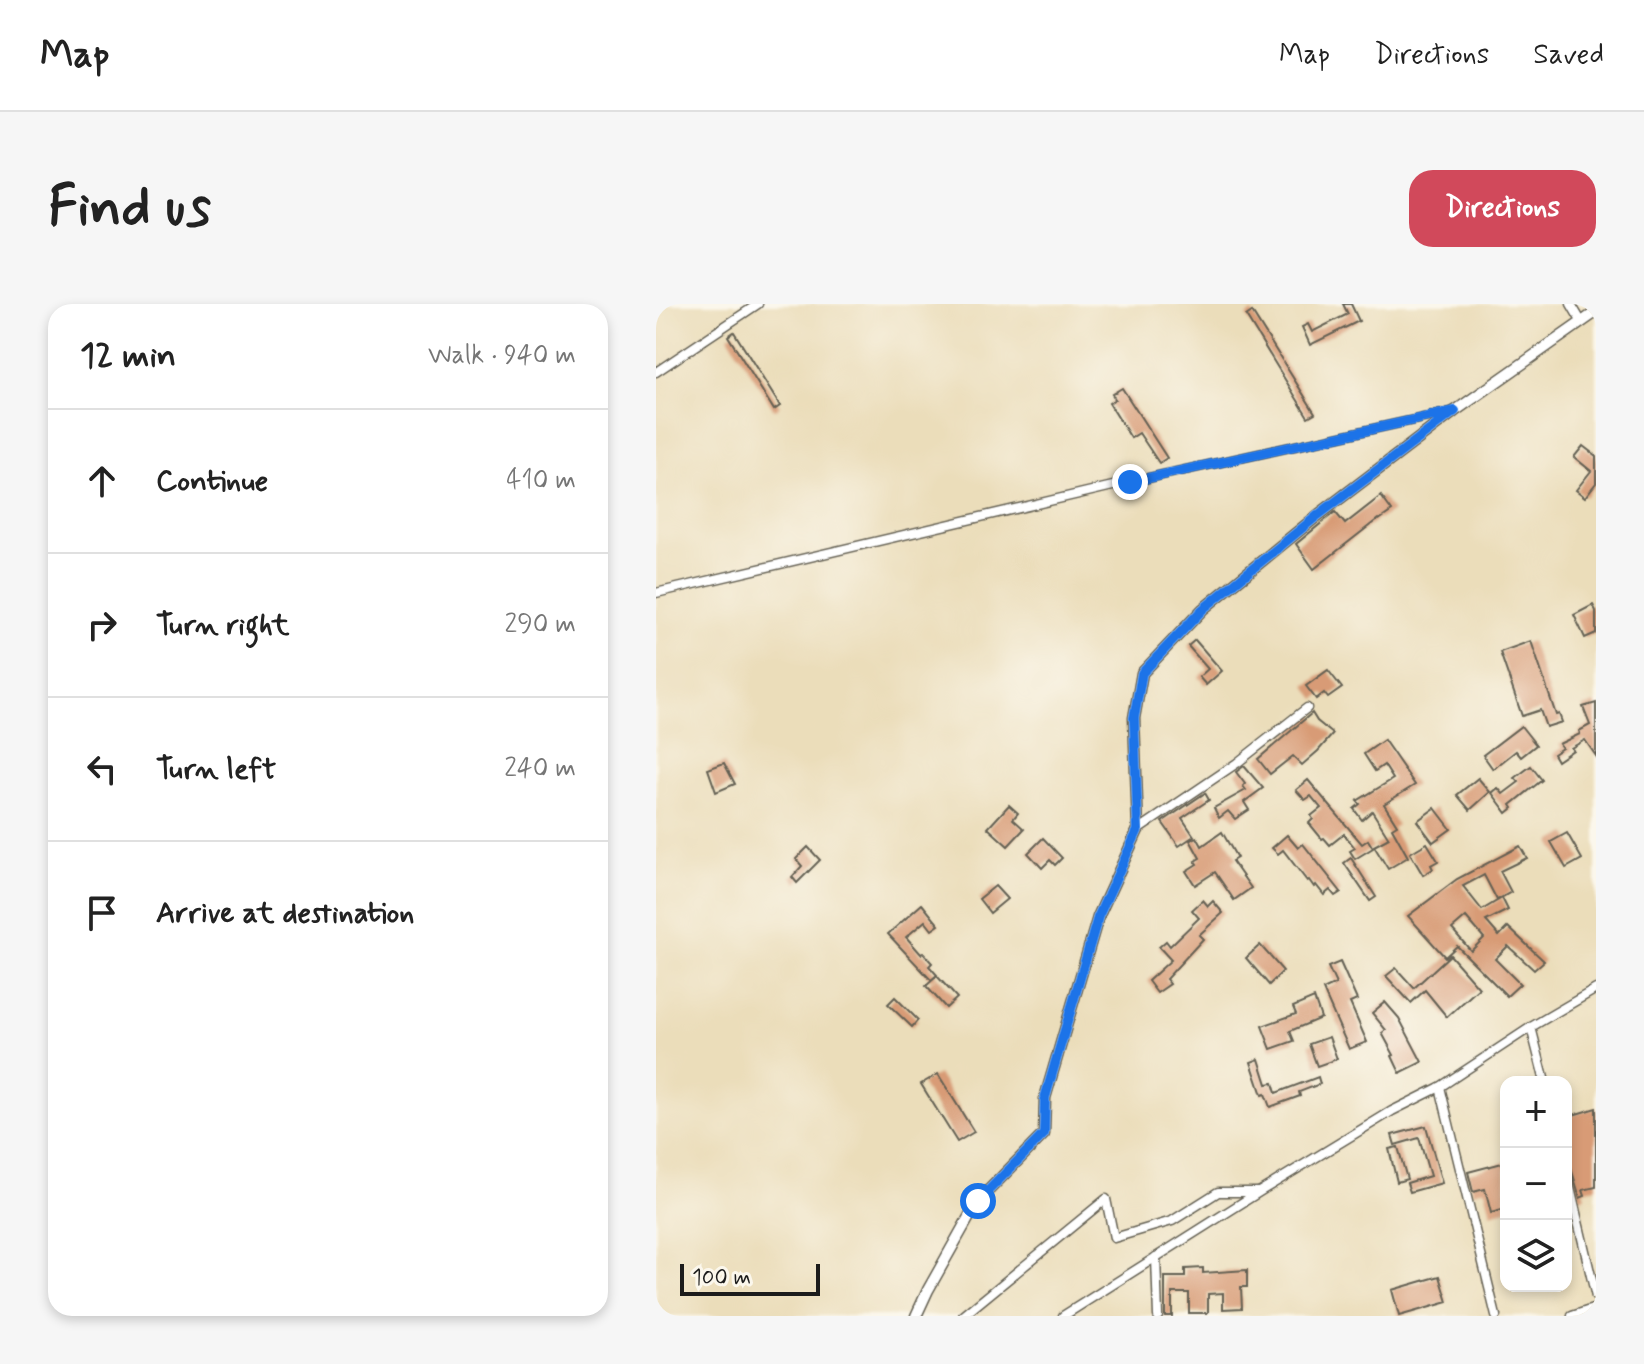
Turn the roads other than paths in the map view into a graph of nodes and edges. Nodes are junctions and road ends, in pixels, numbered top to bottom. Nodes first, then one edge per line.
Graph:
1 (758, 304) edge
2 (1571, 304) edge
3 (1596, 312) edge
4 (1581, 321) junction
5 (656, 372) edge
6 (1455, 411) junction
7 (656, 593) edge
8 (1307, 708) dead end
9 (1138, 830) junction
10 (1596, 989) edge
11 (1531, 1027) junction
12 (1543, 1076) edge
13 (1440, 1087) junction
14 (1259, 1192) junction
15 (1572, 1196) edge
16 (1156, 1257) junction
17 (1596, 1297) edge
18 (1596, 1308) edge
19 (916, 1316) edge
20 (963, 1316) edge
21 (1063, 1316) edge
22 (1158, 1316) edge
23 (1496, 1316) edge
24 (1572, 1316) edge

1 - 5 street
2 - 4 street
3 - 4 street
4 - 6 street
6 - 7 street
6 - 9 street
8 - 9 street
9 - 19 street
10 - 11 street
11 - 12 street
11 - 13 street
13 - 14 street
13 - 23 street
14 - 16 street
14 - 20 street
15 - 17 street
16 - 21 street
16 - 22 street
18 - 24 street

